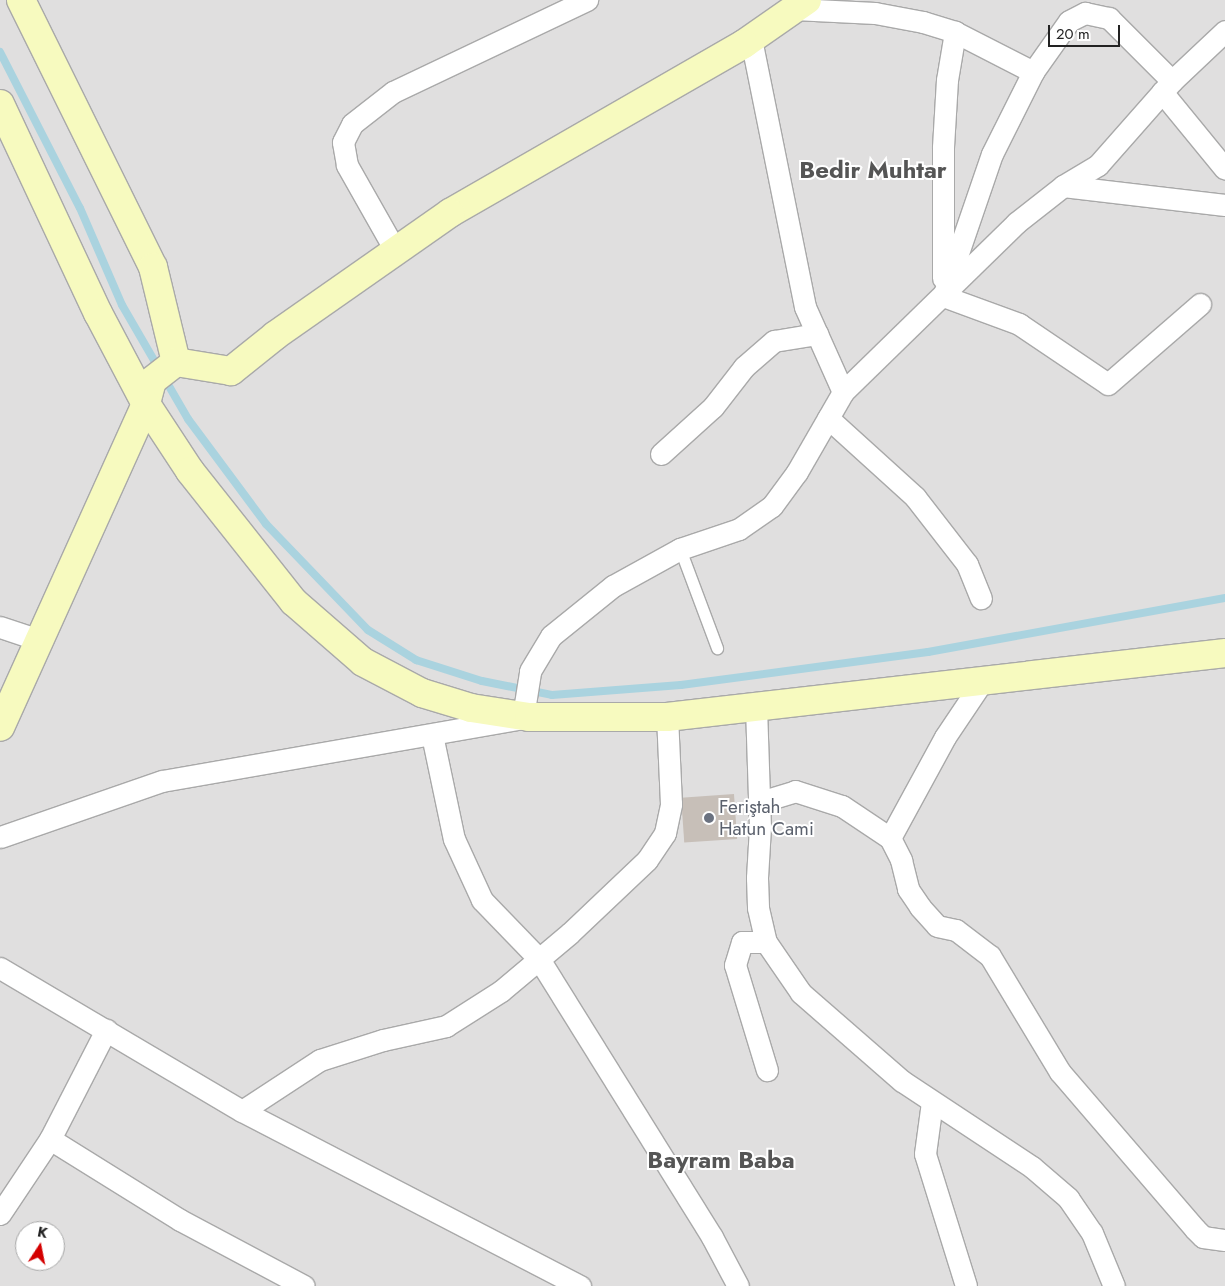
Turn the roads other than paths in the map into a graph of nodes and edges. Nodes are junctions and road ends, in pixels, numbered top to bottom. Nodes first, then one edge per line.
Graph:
1 (22, 0) edge
2 (587, 0) edge
3 (801, 4) edge
4 (1225, 31) edge
5 (955, 32) junction
6 (751, 39) junction
7 (1033, 72) junction
8 (1167, 87) junction
9 (0, 104) edge
10 (1225, 169) edge
11 (1063, 186) junction
12 (1225, 205) edge
13 (395, 250) junction
14 (944, 296) junction
15 (1200, 304) dead end
16 (817, 334) junction
17 (176, 362) junction
18 (149, 392) junction
19 (843, 392) junction
20 (828, 418) junction
21 (661, 454) dead end
22 (680, 549) junction
23 (981, 598) dead end
24 (0, 627) edge
25 (39, 640) junction
26 (717, 648) dead end
27 (1225, 653) edge
28 (982, 682) junction
29 (756, 707) junction
30 (527, 711) junction
31 (667, 717) junction
32 (0, 727) edge
33 (432, 735) junction
34 (760, 802) junction
35 (0, 837) edge
36 (890, 838) junction
37 (766, 942) junction
38 (539, 959) junction
39 (0, 968) edge
40 (106, 1030) junction
41 (766, 1070) dead end
42 (932, 1102) junction
43 (242, 1111) junction
44 (50, 1139) junction
45 (0, 1214) edge
46 (1225, 1240) edge
47 (304, 1286) edge
48 (580, 1286) edge
49 (738, 1286) edge
50 (966, 1286) edge
51 (1114, 1286) edge

1 - 17 street
2 - 13 street
3 - 5 street
3 - 6 street
4 - 8 street
5 - 7 street
5 - 14 street
6 - 13 street
6 - 16 street
7 - 8 street
7 - 14 street
8 - 10 street
8 - 11 street
9 - 18 street
11 - 12 street
11 - 14 street
13 - 17 street
14 - 15 street
14 - 19 street
16 - 19 street
16 - 21 street
17 - 18 street
18 - 25 street
18 - 30 street
19 - 20 street
20 - 22 street
20 - 23 street
22 - 26 lane
22 - 30 street
24 - 25 street
25 - 32 street
27 - 28 street
28 - 29 street
28 - 36 street
29 - 31 street
29 - 34 street
30 - 31 street
30 - 33 street
31 - 38 street
33 - 35 street
33 - 38 street
34 - 36 street
34 - 37 street
36 - 46 street
37 - 41 street
37 - 42 street
38 - 43 street
38 - 49 street
39 - 40 street
40 - 43 street
40 - 44 street
42 - 50 street
42 - 51 street
43 - 48 street
44 - 45 street
44 - 47 street

